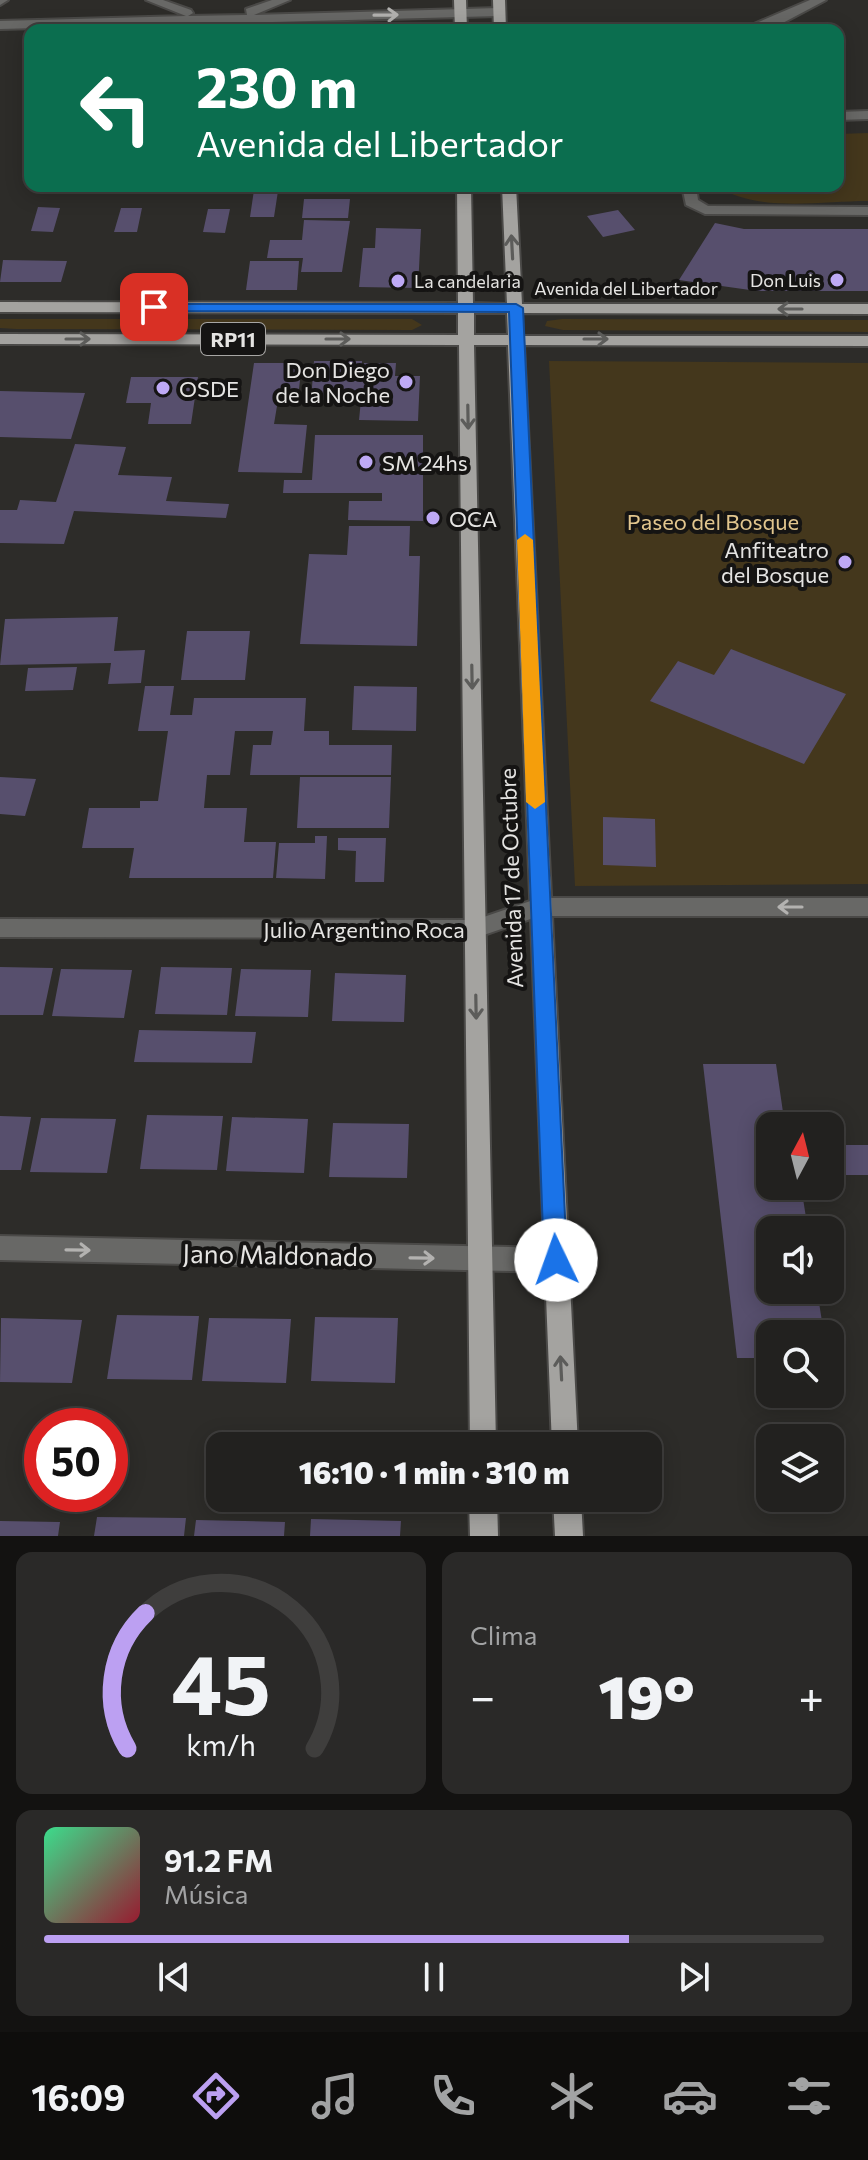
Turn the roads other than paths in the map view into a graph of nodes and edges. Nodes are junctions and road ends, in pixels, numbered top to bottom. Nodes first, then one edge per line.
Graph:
1 (152, 0) edge
2 (284, 0) edge
3 (820, 0) edge
4 (499, 6) edge
5 (460, 7) edge
6 (24, 24) edge
7 (26, 24) edge
8 (769, 24) edge
9 (0, 25) edge
10 (868, 115) edge
11 (844, 116) edge
12 (464, 192) edge
13 (509, 192) edge
14 (690, 192) edge
15 (868, 211) edge
16 (0, 307) edge
17 (466, 308) junction
18 (516, 308) junction
19 (868, 309) edge
20 (0, 339) edge
21 (467, 339) junction
22 (518, 339) junction
23 (868, 341) edge
24 (539, 907) junction
25 (868, 907) edge
26 (0, 928) edge
27 (475, 929) junction
28 (0, 1248) edge
29 (480, 1259) junction
30 (556, 1260) junction
31 (483, 1432) edge
32 (564, 1432) edge
33 (483, 1512) edge
34 (568, 1512) edge
35 (484, 1536) edge
36 (569, 1536) edge

1 - 2 street
3 - 8 street
4 - 5 street
7 -> 5 street
9 -> 6 street
10 - 11 street
12 - 17 main road, Avenida 17 de Octubre
18 -> 13 main road, Avenida 17 de Octubre
14 - 15 street
16 - 17 main road, Avenida del Libertador / RP11
17 - 18 main road, Avenida del Libertador / RP11
17 - 21 main road, Avenida 17 de Octubre
19 -> 18 main road, Avenida del Libertador / RP11
18 - 22 main road, Avenida 17 de Octubre
20 -> 21 main road, RP11
21 - 22 main road, RP11
21 -> 27 main road, Avenida 17 de Octubre
22 -> 23 main road, RP11
22 - 24 main road, Avenida 17 de Octubre
25 -> 24 street, Julio Argentino Roca
24 - 27 street, Julio Argentino Roca
24 - 30 main road, Avenida 17 de Octubre
26 - 27 street, Julio Argentino Roca
27 -> 29 main road, Avenida 17 de Octubre
28 -> 29 street, Jano Maldonado
29 - 30 street, Jano Maldonado
29 - 31 main road, Avenida 17 de Octubre
32 -> 30 main road, Avenida 17 de Octubre
33 - 35 main road
34 - 36 main road

